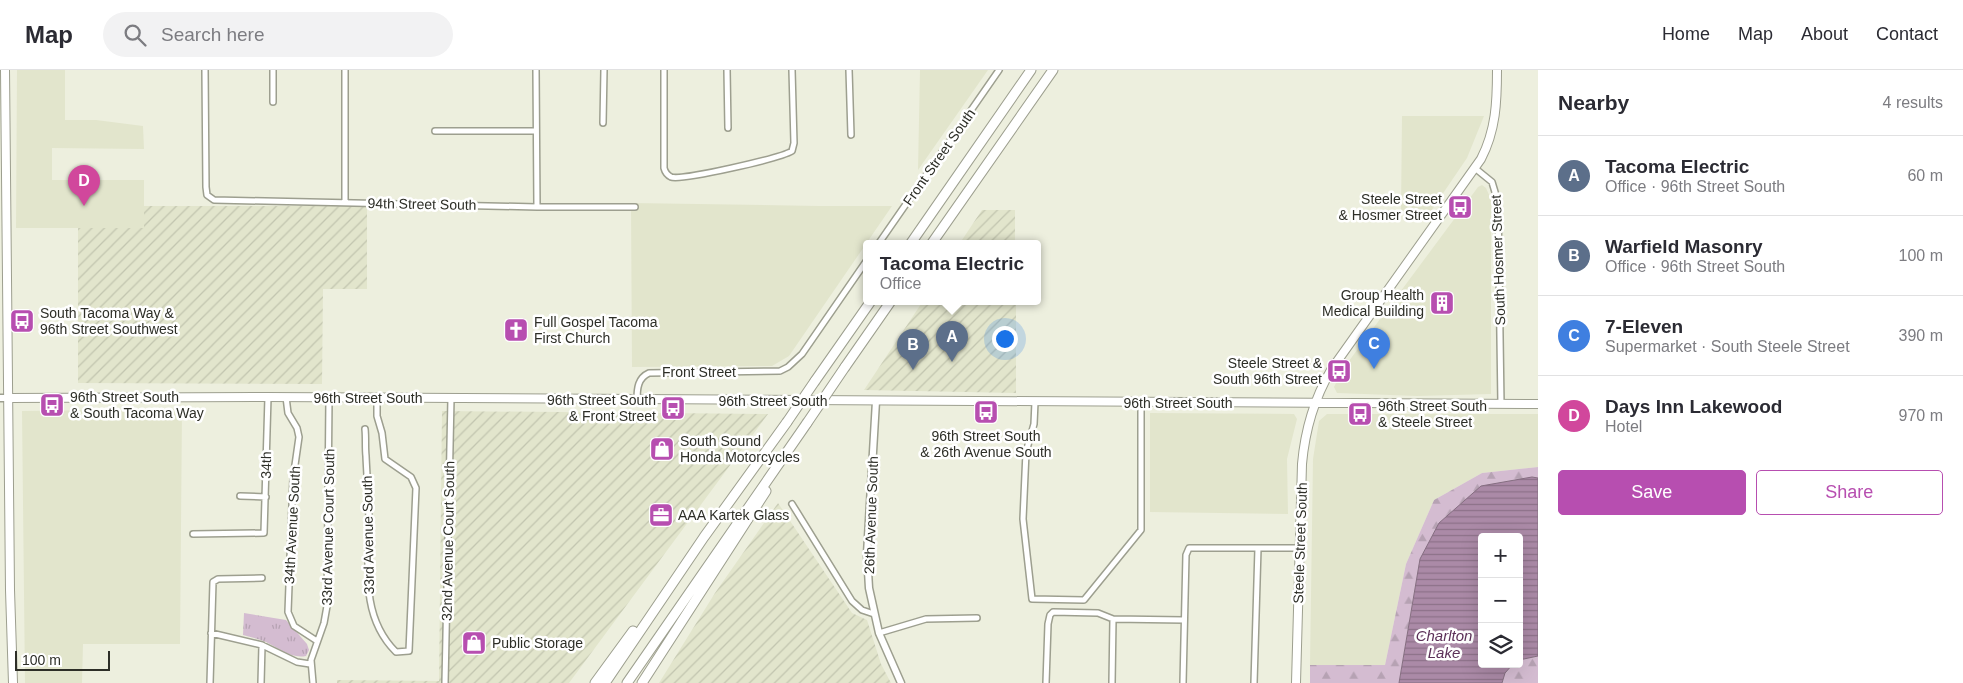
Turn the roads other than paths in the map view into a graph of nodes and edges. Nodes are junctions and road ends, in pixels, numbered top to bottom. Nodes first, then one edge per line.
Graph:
1 (5, 70) edge
2 (205, 70) edge
3 (273, 70) edge
4 (345, 70) edge
5 (536, 70) edge
6 (604, 70) edge
7 (664, 70) edge
8 (727, 70) edge
9 (792, 70) edge
10 (850, 70) edge
11 (999, 70) edge
12 (1031, 70) edge
13 (1053, 70) edge
14 (1497, 70) edge
15 (273, 102) dead end
16 (603, 123) dead end
17 (728, 128) dead end
18 (435, 131) dead end
19 (536, 131) junction
20 (852, 135) dead end
21 (1476, 169) junction
22 (3, 194) edge
23 (345, 202) junction
24 (537, 207) junction
25 (635, 207) dead end
26 (881, 240) edge
27 (913, 240) edge
28 (934, 240) edge
29 (863, 266) edge
30 (868, 305) edge
31 (888, 305) edge
32 (268, 397) junction
33 (0, 398) edge
34 (9, 398) junction
35 (286, 398) junction
36 (329, 398) junction
37 (377, 398) junction
38 (451, 398) junction
39 (637, 400) junction
40 (876, 401) junction
41 (1035, 402) junction
42 (1142, 403) junction
43 (1315, 404) junction
44 (1501, 404) junction
45 (1538, 404) edge
46 (365, 429) dead end
47 (797, 437) junction
48 (240, 496) dead end
49 (266, 497) junction
50 (792, 504) dead end
51 (192, 534) dead end
52 (704, 537) junction
53 (1258, 548) junction
54 (1300, 548) junction
55 (262, 578) dead end
56 (874, 614) junction
57 (977, 618) dead end
58 (1113, 619) junction
59 (1184, 620) junction
60 (212, 633) junction
61 (879, 633) junction
62 (317, 641) junction
63 (262, 645) junction
64 (310, 664) junction
65 (13, 683) edge
66 (210, 683) edge
67 (261, 683) edge
68 (313, 683) edge
69 (445, 683) edge
70 (595, 683) edge
71 (604, 683) edge
72 (627, 683) edge
73 (642, 683) edge
74 (901, 683) edge
75 (1046, 683) edge
76 (1112, 683) edge
77 (1183, 683) edge
78 (1254, 683) edge
79 (1296, 683) edge

1 - 22 main road
2 - 23 street, 94th Street South
3 - 15 street
4 - 23 street
5 - 19 street
6 - 16 street
7 - 9 street
8 - 17 street
10 - 20 street
11 - 26 street, Front Street South
12 - 27 highway
13 - 28 highway
14 - 21 main road
18 - 19 street
19 - 24 street
21 - 43 main road, Steele Street South
21 - 44 street, South Hosmer Street
22 - 34 main road
23 - 24 street, 94th Street South
24 - 25 street, 94th Street South
29 - 39 street, Front Street
30 - 52 highway, bridge
31 - 47 highway, bridge
32 - 34 main road, 96th Street South
32 - 35 main road, 96th Street South
32 - 49 street, 34th
33 - 34 street
34 - 65 main road
35 - 36 main road, 96th Street South
35 - 62 street, 34th Avenue South
36 - 37 main road, 96th Street South
36 - 62 street, 33rd Avenue Court South
37 - 38 main road, 96th Street South
37 - 46 street, 33rd Avenue South
38 - 39 main road, 96th Street South
38 - 69 street, 32nd Avenue Court South
39 - 40 main road, 96th Street South
40 - 41 main road, 96th Street South
40 - 56 street, 26th Avenue South
41 - 42 main road, 96th Street South
41 - 42 street
42 - 43 main road, 96th Street South
43 - 44 main road, 96th Street South
43 - 54 main road, Steele Street South
44 - 45 main road, 96th Street South
47 - 72 highway
47 - 73 highway
48 - 49 street
49 - 51 street, 34th
50 - 56 street
52 - 70 highway
52 - 71 highway
53 - 54 street
53 - 59 street
53 - 78 street
54 - 79 main road, Steele Street South
55 - 60 street
56 - 61 street, 26th Avenue South
57 - 61 street
58 - 59 street
58 - 75 street
58 - 76 street
59 - 77 street
60 - 63 street
60 - 66 street
61 - 74 street, 26th Avenue South
62 - 64 street, 33rd Avenue Court South
63 - 64 street
63 - 67 street
64 - 68 street, 33rd Avenue Court South

